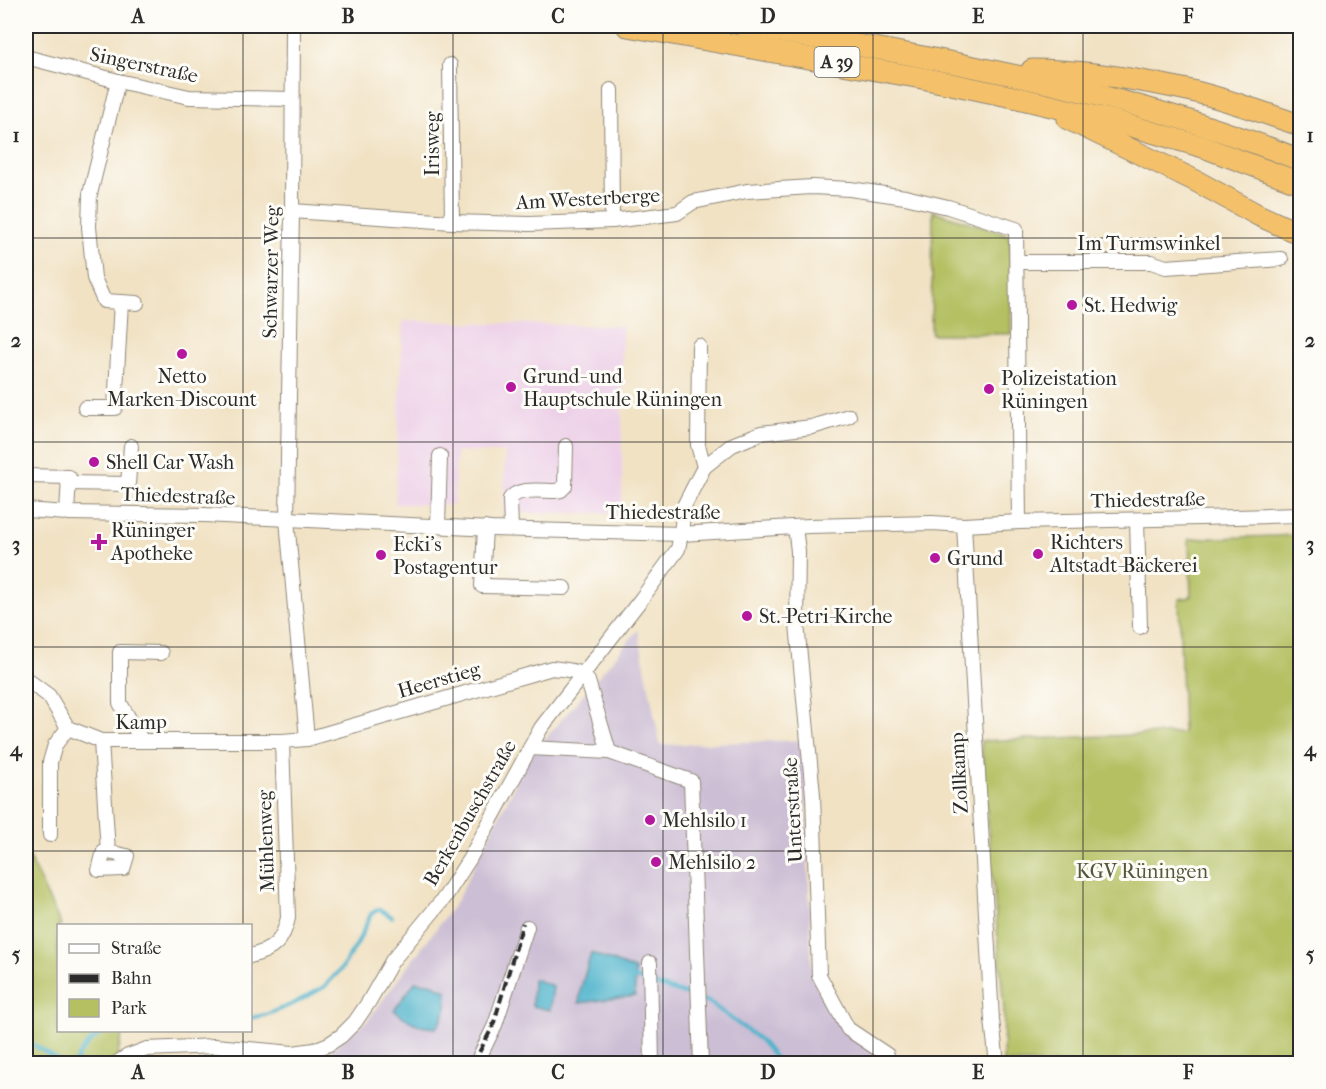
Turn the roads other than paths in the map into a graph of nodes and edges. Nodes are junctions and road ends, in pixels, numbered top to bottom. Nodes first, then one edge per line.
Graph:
1 (293, 26) edge
2 (627, 26) edge
3 (744, 26) edge
4 (26, 57) edge
5 (450, 65) dead end
6 (990, 70) junction
7 (118, 81) junction
8 (611, 90) dead end
9 (1018, 98) junction
10 (292, 99) junction
11 (1300, 125) edge
12 (1300, 160) edge
13 (1300, 183) edge
14 (292, 211) junction
15 (612, 221) junction
16 (452, 222) junction
17 (1300, 234) edge
18 (1281, 259) dead end
19 (1017, 262) junction
20 (121, 302) junction
21 (137, 303) dead end
22 (699, 346) dead end
23 (85, 408) dead end
24 (849, 416) dead end
25 (131, 446) dead end
26 (566, 446) dead end
27 (440, 456) dead end
28 (704, 467) junction
29 (26, 476) edge
30 (68, 483) junction
31 (26, 510) edge
32 (67, 513) junction
33 (1300, 515) edge
34 (286, 520) junction
35 (1137, 520) junction
36 (1019, 522) junction
37 (964, 525) junction
38 (438, 526) junction
39 (795, 526) junction
40 (485, 528) junction
41 (511, 529) junction
42 (681, 534) junction
43 (564, 588) dead end
44 (1140, 627) dead end
45 (161, 653) dead end
46 (583, 674) junction
47 (26, 680) edge
48 (68, 728) junction
49 (308, 739) junction
50 (100, 741) junction
51 (142, 741) junction
52 (282, 741) junction
53 (530, 748) junction
54 (609, 752) junction
55 (50, 835) dead end
56 (108, 852) dead end
57 (527, 927) dead end
58 (252, 955) edge
59 (650, 966) dead end
60 (115, 1064) edge
61 (476, 1064) edge
62 (652, 1064) edge
63 (701, 1064) edge
64 (887, 1064) edge
65 (997, 1064) edge

1 - 10 street, Schwarzer Weg
2 - 9 highway, A 39
3 - 6 highway, A 39
4 - 7 street, Singerstraße
5 - 16 street, Irisweg
6 - 11 highway
6 - 12 highway, A 39
7 - 10 street, Singerstraße
7 - 20 street
8 - 15 street
9 - 13 highway, A 39
9 - 17 highway
10 - 14 street, Schwarzer Weg
14 - 16 street, Am Westerberge
14 - 34 street, Schwarzer Weg
15 - 16 street, Am Westerberge
15 - 19 street, Am Westerberge
18 - 19 street, Im Turmswinkel
19 - 36 street, Am Westerberge
20 - 21 street
20 - 23 street
22 - 28 street
24 - 28 street
25 - 30 street
26 - 41 street
27 - 38 street
28 - 42 street, Berkenbuschstraße
29 - 30 street
30 - 32 street
31 - 32 street, Thiedestraße
32 - 34 street, Thiedestraße
33 - 35 street, Thiedestraße
34 - 38 street, Thiedestraße
34 - 49 street
35 - 36 street, Thiedestraße
35 - 44 street
36 - 37 street, Thiedestraße
37 - 39 street, Thiedestraße
37 - 65 street, Zollkamp
38 - 40 street, Thiedestraße
39 - 42 street, Thiedestraße
39 - 64 street, Unterstraße
40 - 41 street, Thiedestraße
40 - 43 street
41 - 42 street, Thiedestraße
42 - 46 street, Berkenbuschstraße
45 - 51 street
46 - 49 street, Heerstieg
46 - 53 street, Berkenbuschstraße
46 - 54 street
47 - 48 street
48 - 50 street, Kamp
48 - 55 street
49 - 52 street, Heerstieg
50 - 51 street, Kamp
50 - 56 street
51 - 52 street, Kamp
52 - 58 street, Mühlenweg
53 - 54 street
53 - 60 street, Berkenbuschstraße
54 - 63 street
57 - 61 street
59 - 62 street

